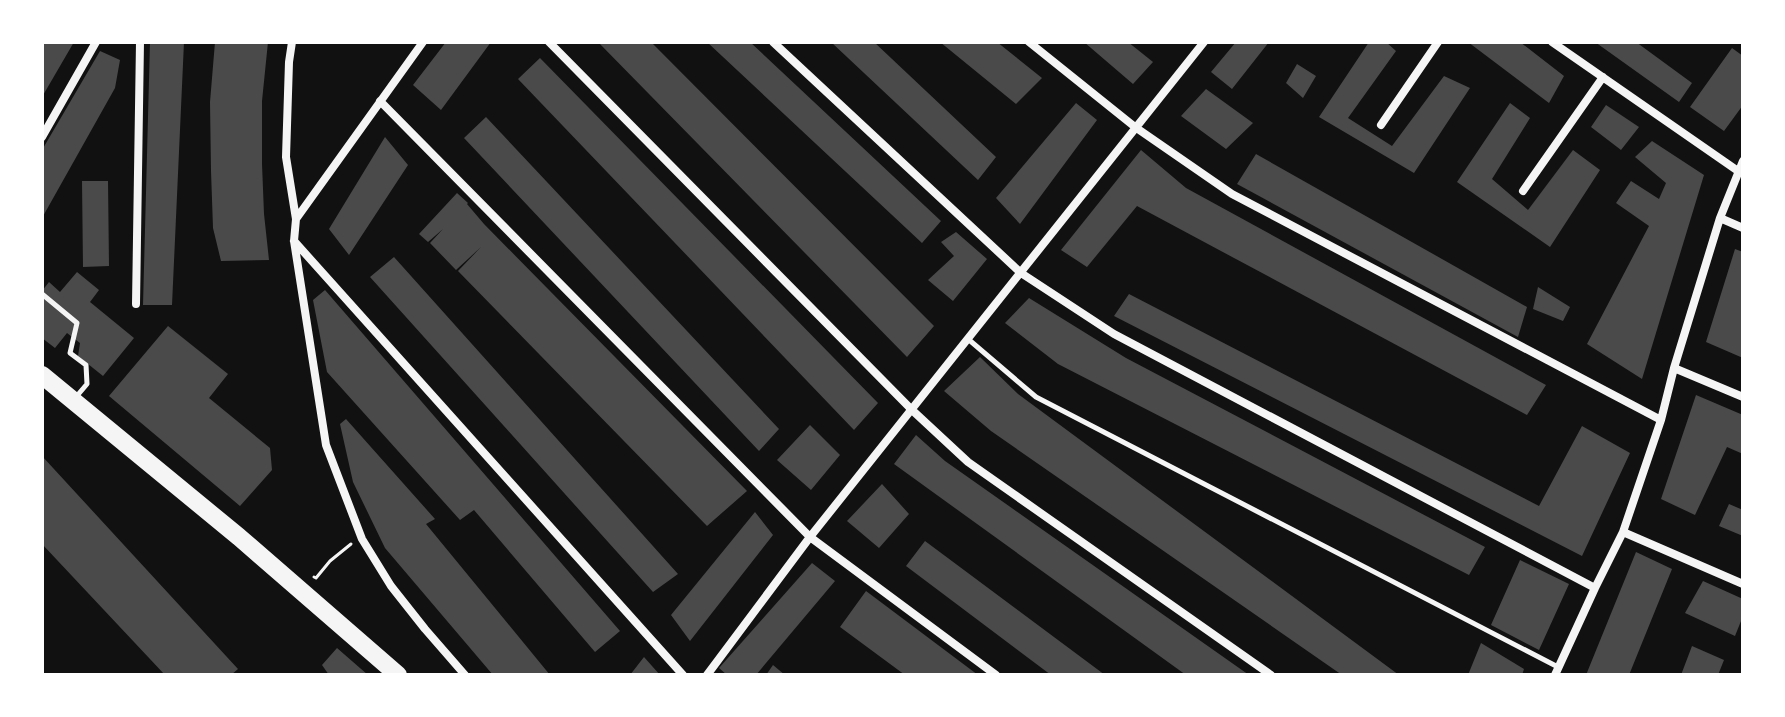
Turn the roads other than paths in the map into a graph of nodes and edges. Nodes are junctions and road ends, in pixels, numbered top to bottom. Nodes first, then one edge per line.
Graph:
1 (96, 42) edge
2 (140, 42) edge
3 (292, 42) edge
4 (423, 42) edge
5 (549, 42) edge
6 (773, 42) edge
7 (1029, 42) edge
8 (1204, 42) edge
9 (1438, 42) edge
10 (1552, 42) edge
11 (1603, 77) junction
12 (380, 101) junction
13 (1381, 125) dead end
14 (1135, 127) junction
15 (42, 137) edge
16 (1743, 161) edge
17 (1738, 171) junction
18 (1523, 191) dead end
19 (1720, 218) junction
20 (296, 219) junction
21 (1743, 228) edge
22 (294, 241) junction
23 (1021, 273) junction
24 (42, 294) edge
25 (136, 304) dead end
26 (968, 339) junction
27 (1674, 368) junction
28 (42, 375) edge
29 (1743, 397) edge
30 (74, 400) junction
31 (912, 410) junction
32 (1661, 420) junction
33 (1623, 532) junction
34 (810, 537) junction
35 (1743, 584) edge
36 (1595, 588) junction
37 (1556, 671) edge
38 (398, 675) edge
39 (465, 675) edge
40 (683, 675) edge
41 (707, 675) edge
42 (996, 675) edge
43 (1271, 675) edge

1 - 15 street
2 - 25 street
3 - 20 street
4 - 12 street
5 - 31 street
6 - 23 street
7 - 14 street
8 - 14 street
9 - 13 street
10 - 11 street
11 - 17 street
11 - 18 street
12 - 20 street
12 - 34 street
14 - 23 street
14 - 32 street
16 - 17 street
17 - 19 street
19 - 21 street
19 - 27 street
20 - 22 street
22 - 39 street
22 - 40 street
23 - 26 street
23 - 36 street
24 - 30 lane
26 - 31 street
26 - 37 lane
27 - 29 street
27 - 32 street
28 - 30 main road
30 - 38 main road
31 - 34 street
31 - 43 street
32 - 33 street
33 - 35 street
33 - 36 street
34 - 41 street
34 - 42 street
36 - 37 street

